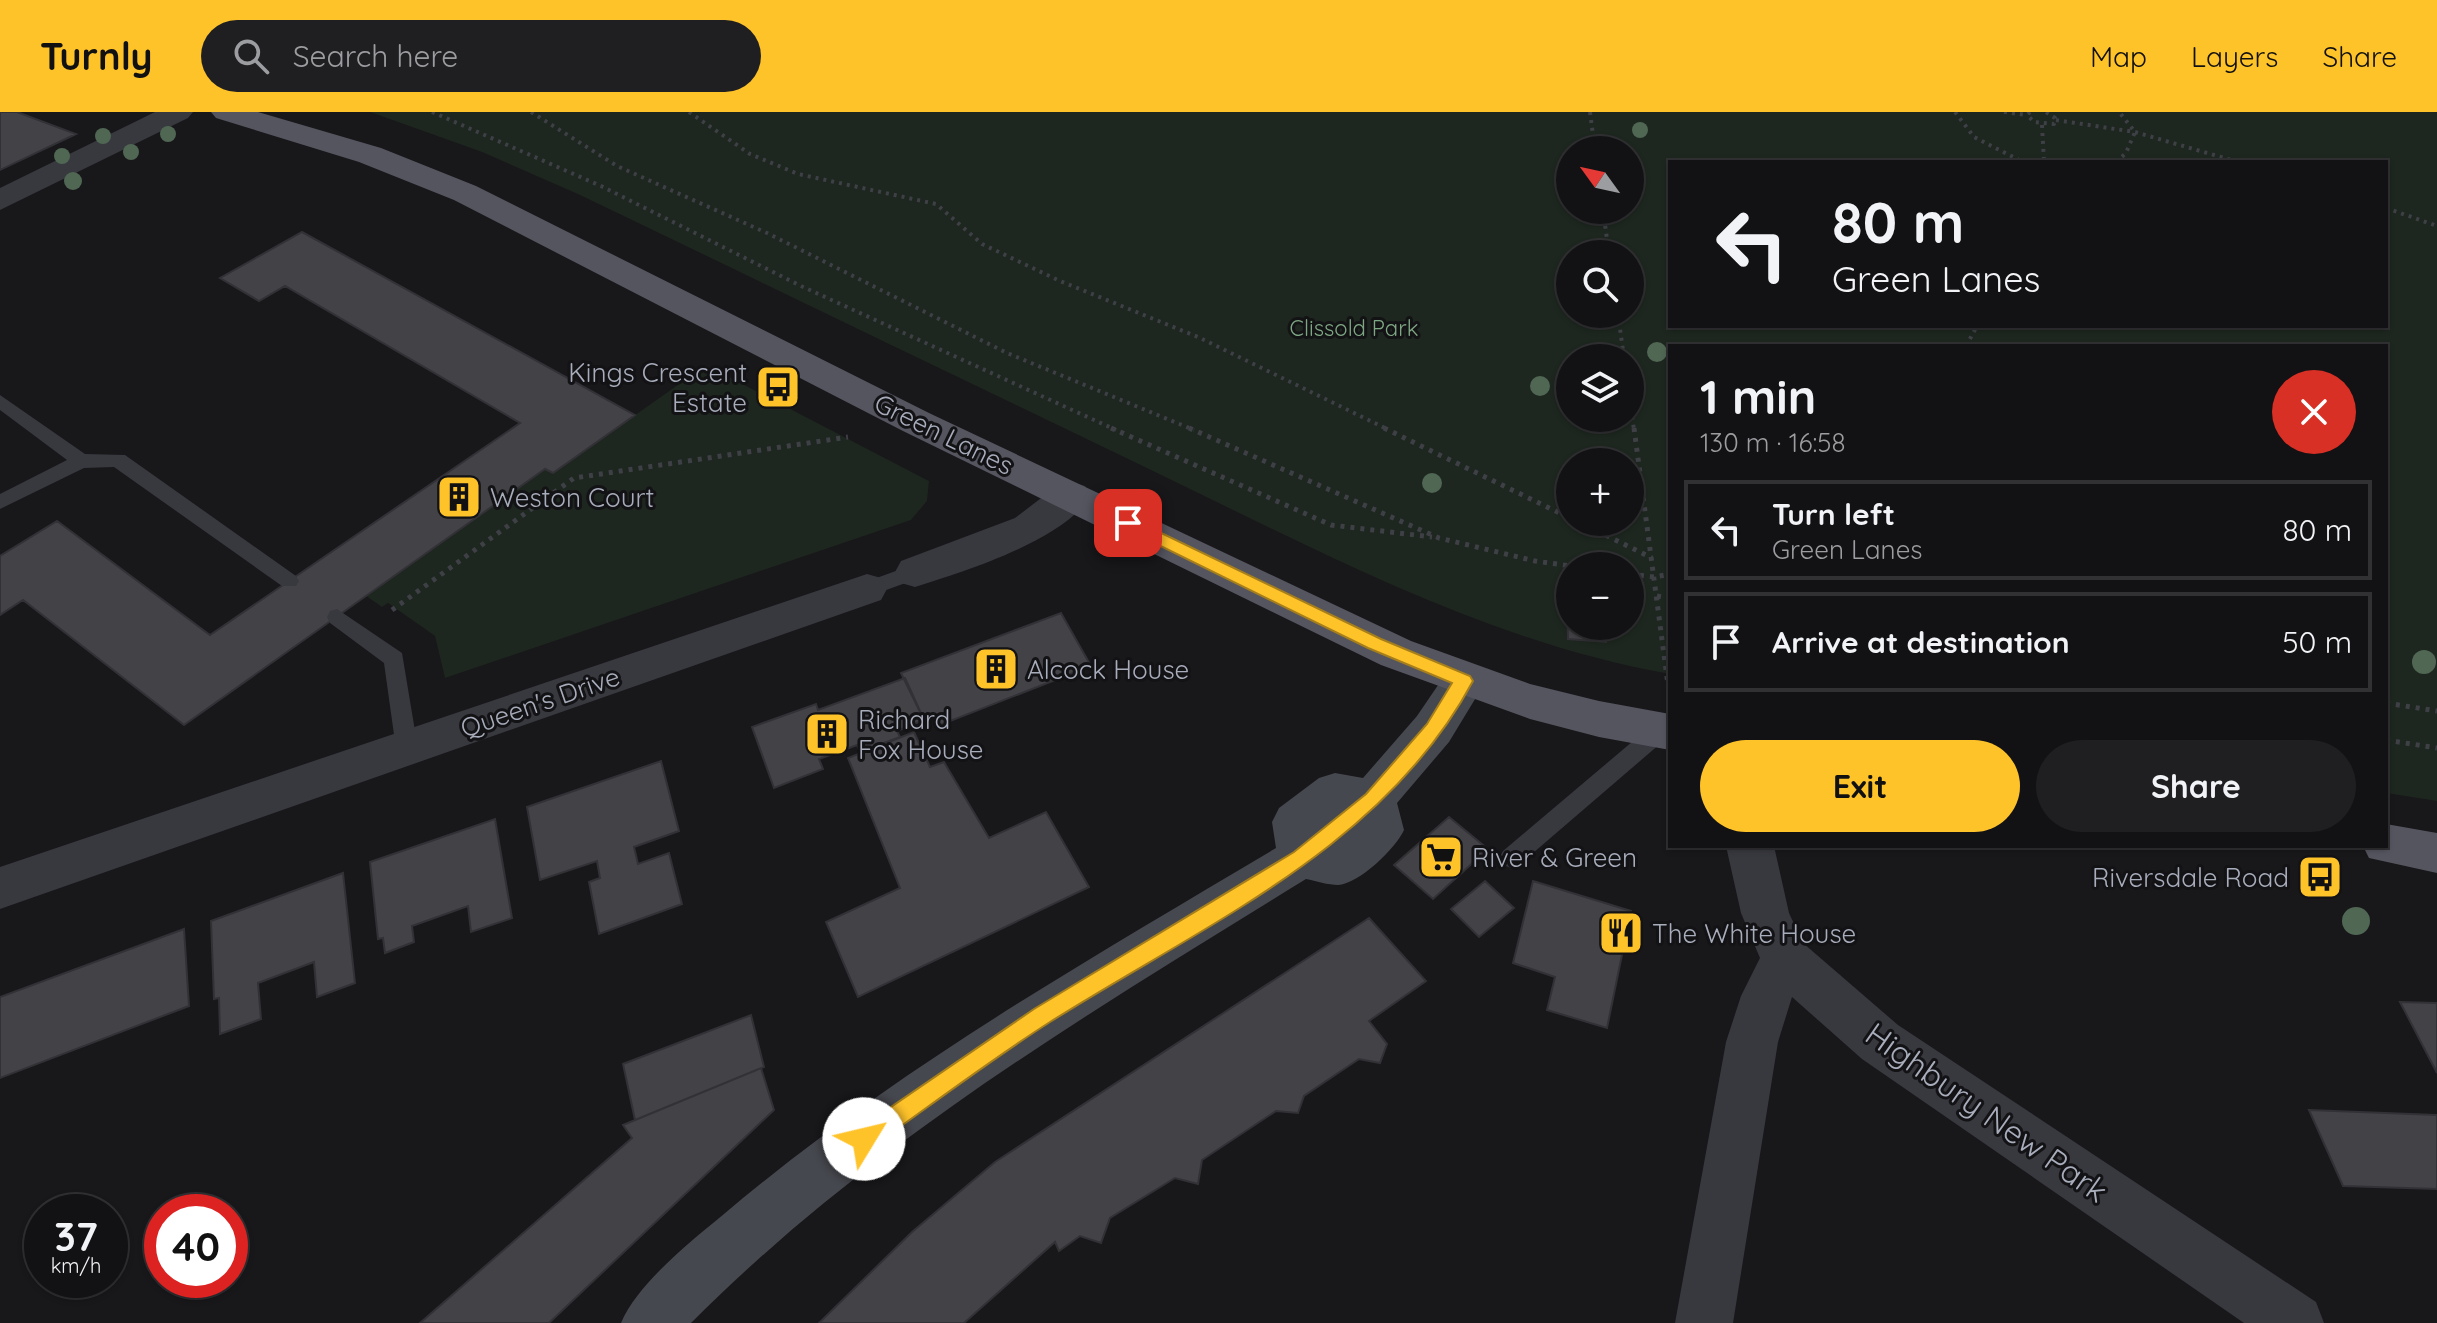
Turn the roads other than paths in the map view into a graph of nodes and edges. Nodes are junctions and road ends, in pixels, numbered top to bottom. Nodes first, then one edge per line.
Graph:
1 (178, 112) edge
2 (226, 112) edge
3 (0, 200) edge
4 (0, 401) edge
5 (81, 461) junction
6 (1071, 496) junction
7 (0, 502) edge
8 (915, 572) joint
9 (289, 581) dead end
10 (867, 589) joint
11 (337, 617) dead end
12 (1464, 681) junction
13 (1665, 732) edge
14 (407, 749) junction
15 (2388, 844) edge
16 (1750, 848) edge
17 (2437, 853) edge
18 (1511, 858) dead end
19 (0, 888) edge
20 (1785, 959) junction
21 (650, 1323) edge
22 (1704, 1323) edge
23 (2295, 1323) edge

1 - 3 street
2 - 6 main road, Green Lanes
4 - 5 lane
5 - 7 lane
5 - 9 lane
6 - 8 street, Queen's Drive
6 - 12 main road, Green Lanes
8 - 10 lane, Queen's Drive
10 - 14 street, Queen's Drive
11 - 14 lane
12 - 13 main road, Green Lanes
12 - 21 street
13 - 18 lane
14 - 19 street, Queen's Drive
15 - 17 main road
16 - 20 street, Highbury New Park
20 - 22 street
20 - 23 street, Highbury New Park

